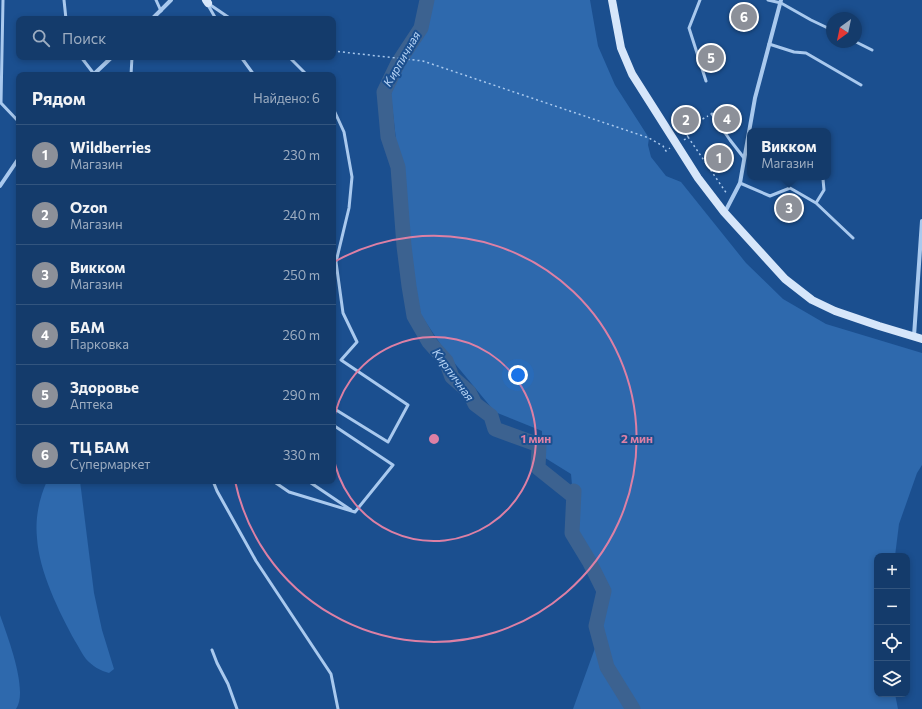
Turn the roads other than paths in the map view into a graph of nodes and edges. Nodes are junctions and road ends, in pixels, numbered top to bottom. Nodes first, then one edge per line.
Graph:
1 (3, 0) edge
2 (64, 0) edge
3 (156, 0) edge
4 (171, 0) edge
5 (612, 0) edge
6 (700, 0) edge
7 (768, 0) edge
8 (781, 1) edge
9 (207, 2) edge
10 (161, 11) junction
11 (66, 16) edge
12 (155, 16) edge
13 (214, 16) edge
14 (227, 16) edge
15 (826, 27) edge
16 (768, 44) junction
17 (862, 45) edge
18 (872, 50) dead end
19 (82, 60) edge
20 (109, 60) edge
21 (132, 60) edge
22 (244, 60) edge
23 (292, 60) edge
24 (91, 72) edge
25 (96, 72) edge
26 (131, 72) edge
27 (252, 72) edge
28 (304, 72) edge
29 (706, 81) dead end
30 (861, 85) dead end
31 (712, 114) road end
32 (336, 115) edge
33 (16, 119) edge
34 (750, 128) edge
35 (747, 142) edge
36 (744, 158) junction
37 (16, 162) edge
38 (823, 180) edge
39 (740, 183) junction
40 (0, 186) edge
41 (816, 202) junction
42 (724, 212) junction
43 (922, 221) edge
44 (922, 225) edge
45 (853, 238) dead end
46 (336, 262) edge
47 (336, 262) edge
48 (918, 338) edge
49 (336, 410) edge
50 (336, 427) edge
51 (214, 484) edge
52 (277, 484) edge
53 (312, 484) edge
54 (354, 512) junction
55 (212, 650) dead end
56 (238, 709) edge
57 (338, 709) edge

1 - 33 lane
2 - 11 lane
3 - 10 lane
4 - 10 street
5 - 42 main road
6 - 29 lane
7 - 8 lane
8 - 15 lane
8 - 16 street
9 - 13 lane
9 - 14 lane
10 - 12 street
16 - 30 lane
16 - 34 street
17 - 18 lane
19 - 24 lane
20 - 25 street
21 - 26 lane
22 - 27 lane
23 - 28 lane
31 - 36 lane
32 - 46 lane
35 - 36 street
36 - 39 street
37 - 40 street
38 - 41 lane
39 - 41 lane
39 - 42 street
41 - 45 lane
42 - 48 main road
43 - 44 street
44 - 48 street
47 - 49 lane
50 - 54 lane
51 - 57 lane
52 - 54 lane
53 - 54 lane
55 - 56 lane

